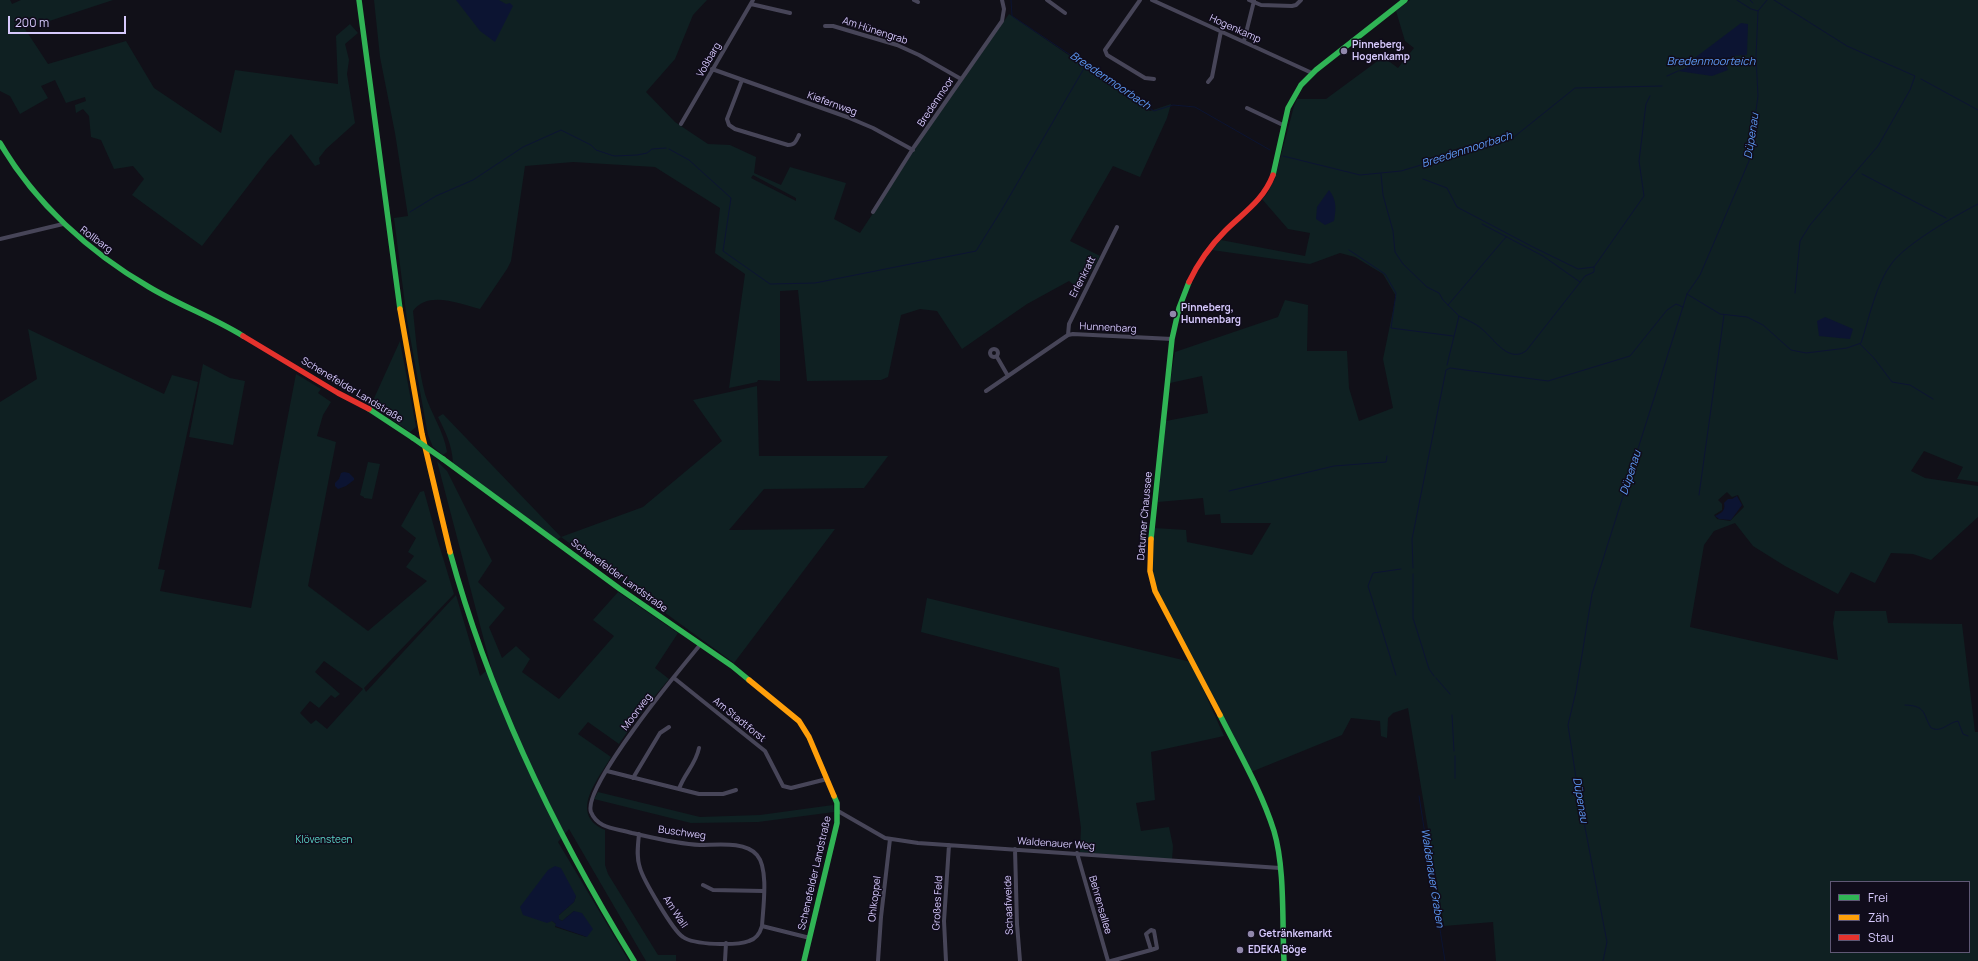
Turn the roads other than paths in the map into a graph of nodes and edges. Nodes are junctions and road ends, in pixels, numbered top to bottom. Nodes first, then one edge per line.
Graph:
1 (359, 0) edge
2 (1002, 0) edge
3 (1047, 0) edge
4 (1140, 0) edge
5 (1152, 0) edge
6 (1249, 0) edge
7 (1301, 0) edge
8 (1405, 0) edge
9 (1254, 1) edge
10 (752, 2) edge
11 (790, 13) dead end
12 (1065, 13) dead end
13 (825, 26) dead end
14 (1221, 31) junction
15 (1244, 41) junction
16 (712, 69) junction
17 (1312, 73) junction
18 (961, 79) junction
19 (1154, 79) dead end
20 (742, 80) junction
21 (1208, 82) dead end
22 (1247, 108) dead end
23 (680, 124) dead end
24 (1283, 126) junction
25 (799, 135) dead end
26 (0, 143) edge
27 (913, 150) junction
28 (873, 212) dead end
29 (63, 224) junction
30 (1117, 227) dead end
31 (0, 239) edge
32 (210, 316) joint
33 (1068, 335) junction
34 (1172, 339) junction
35 (997, 357) dead end
36 (1008, 376) junction
37 (986, 391) dead end
38 (700, 645) junction
39 (674, 678) junction
40 (669, 727) dead end
41 (699, 748) dead end
42 (607, 771) junction
43 (634, 778) junction
44 (827, 779) junction
45 (679, 789) junction
46 (736, 790) dead end
47 (593, 794) joint
48 (838, 811) junction
49 (639, 834) junction
50 (890, 839) junction
51 (949, 845) junction
52 (1015, 849) junction
53 (1077, 853) junction
54 (1280, 868) junction
55 (703, 885) dead end
56 (763, 891) junction
57 (762, 926) junction
58 (810, 938) junction
59 (726, 943) junction
60 (1151, 950) junction
61 (634, 961) edge
62 (725, 961) edge
63 (804, 961) edge
64 (878, 961) edge
65 (946, 961) edge
66 (1020, 961) edge
67 (1108, 961) edge
68 (1112, 961) edge
69 (1284, 961) edge

1 - 61 street
2 - 18 street, Bredenmoor
3 - 12 street
4 - 19 street
5 - 14 street, Hogenkamp
6 - 9 street
7 - 9 street
8 - 17 street, Datumer Chaussee
9 - 15 street
10 - 11 street, Voßbarg
10 - 16 street, Voßbarg
13 - 18 street, Am Hünengrab
14 - 15 street, Hogenkamp
14 - 21 street
15 - 17 street, Hogenkamp
16 - 20 street, Kiefernweg
16 - 23 street, Voßbarg
17 - 24 street, Datumer Chaussee
18 - 27 street, Bredenmoor
20 - 25 street
20 - 27 street, Kiefernweg
22 - 24 street
24 - 34 street, Datumer Chaussee
26 - 29 street, Rollbarg
27 - 28 street, Bredenmoor
29 - 31 street
29 - 32 street, Rollbarg
30 - 33 street, Erlenkratt
32 - 38 street, Schenefelder Landstraße, bridge
33 - 34 street, Hunnenbarg
33 - 36 street, Hunnenbarg
34 - 54 street, Datumer Chaussee
35 - 36 street
36 - 37 street, Hunnenbarg
38 - 39 street, Moorweg
38 - 44 street, Schenefelder Landstraße
39 - 42 street, Moorweg
39 - 44 street, Am Stadtforst
40 - 43 street
41 - 45 street
42 - 43 street
42 - 47 street, Moorweg
43 - 45 street
44 - 48 street, Schenefelder Landstraße
45 - 46 street
47 - 49 street, Buschweg
48 - 50 street, Waldenauer Weg
48 - 58 street, Schenefelder Landstraße
49 - 56 street, Buschweg
49 - 59 street, Am Wall
50 - 51 street, Waldenauer Weg
50 - 64 street, Ohlkoppel
51 - 52 street, Waldenauer Weg
51 - 65 street, Großes Feld
52 - 53 street, Waldenauer Weg
52 - 66 street, Schaafweide
53 - 54 street, Waldenauer Weg
53 - 67 street, Behrensallee
54 - 69 street, Datumer Chaussee
55 - 56 street
56 - 57 street, Buschweg
57 - 58 street
57 - 59 street, Am Wall
58 - 63 street, Schenefelder Landstraße
59 - 62 street
60 - 60 street
60 - 68 street

